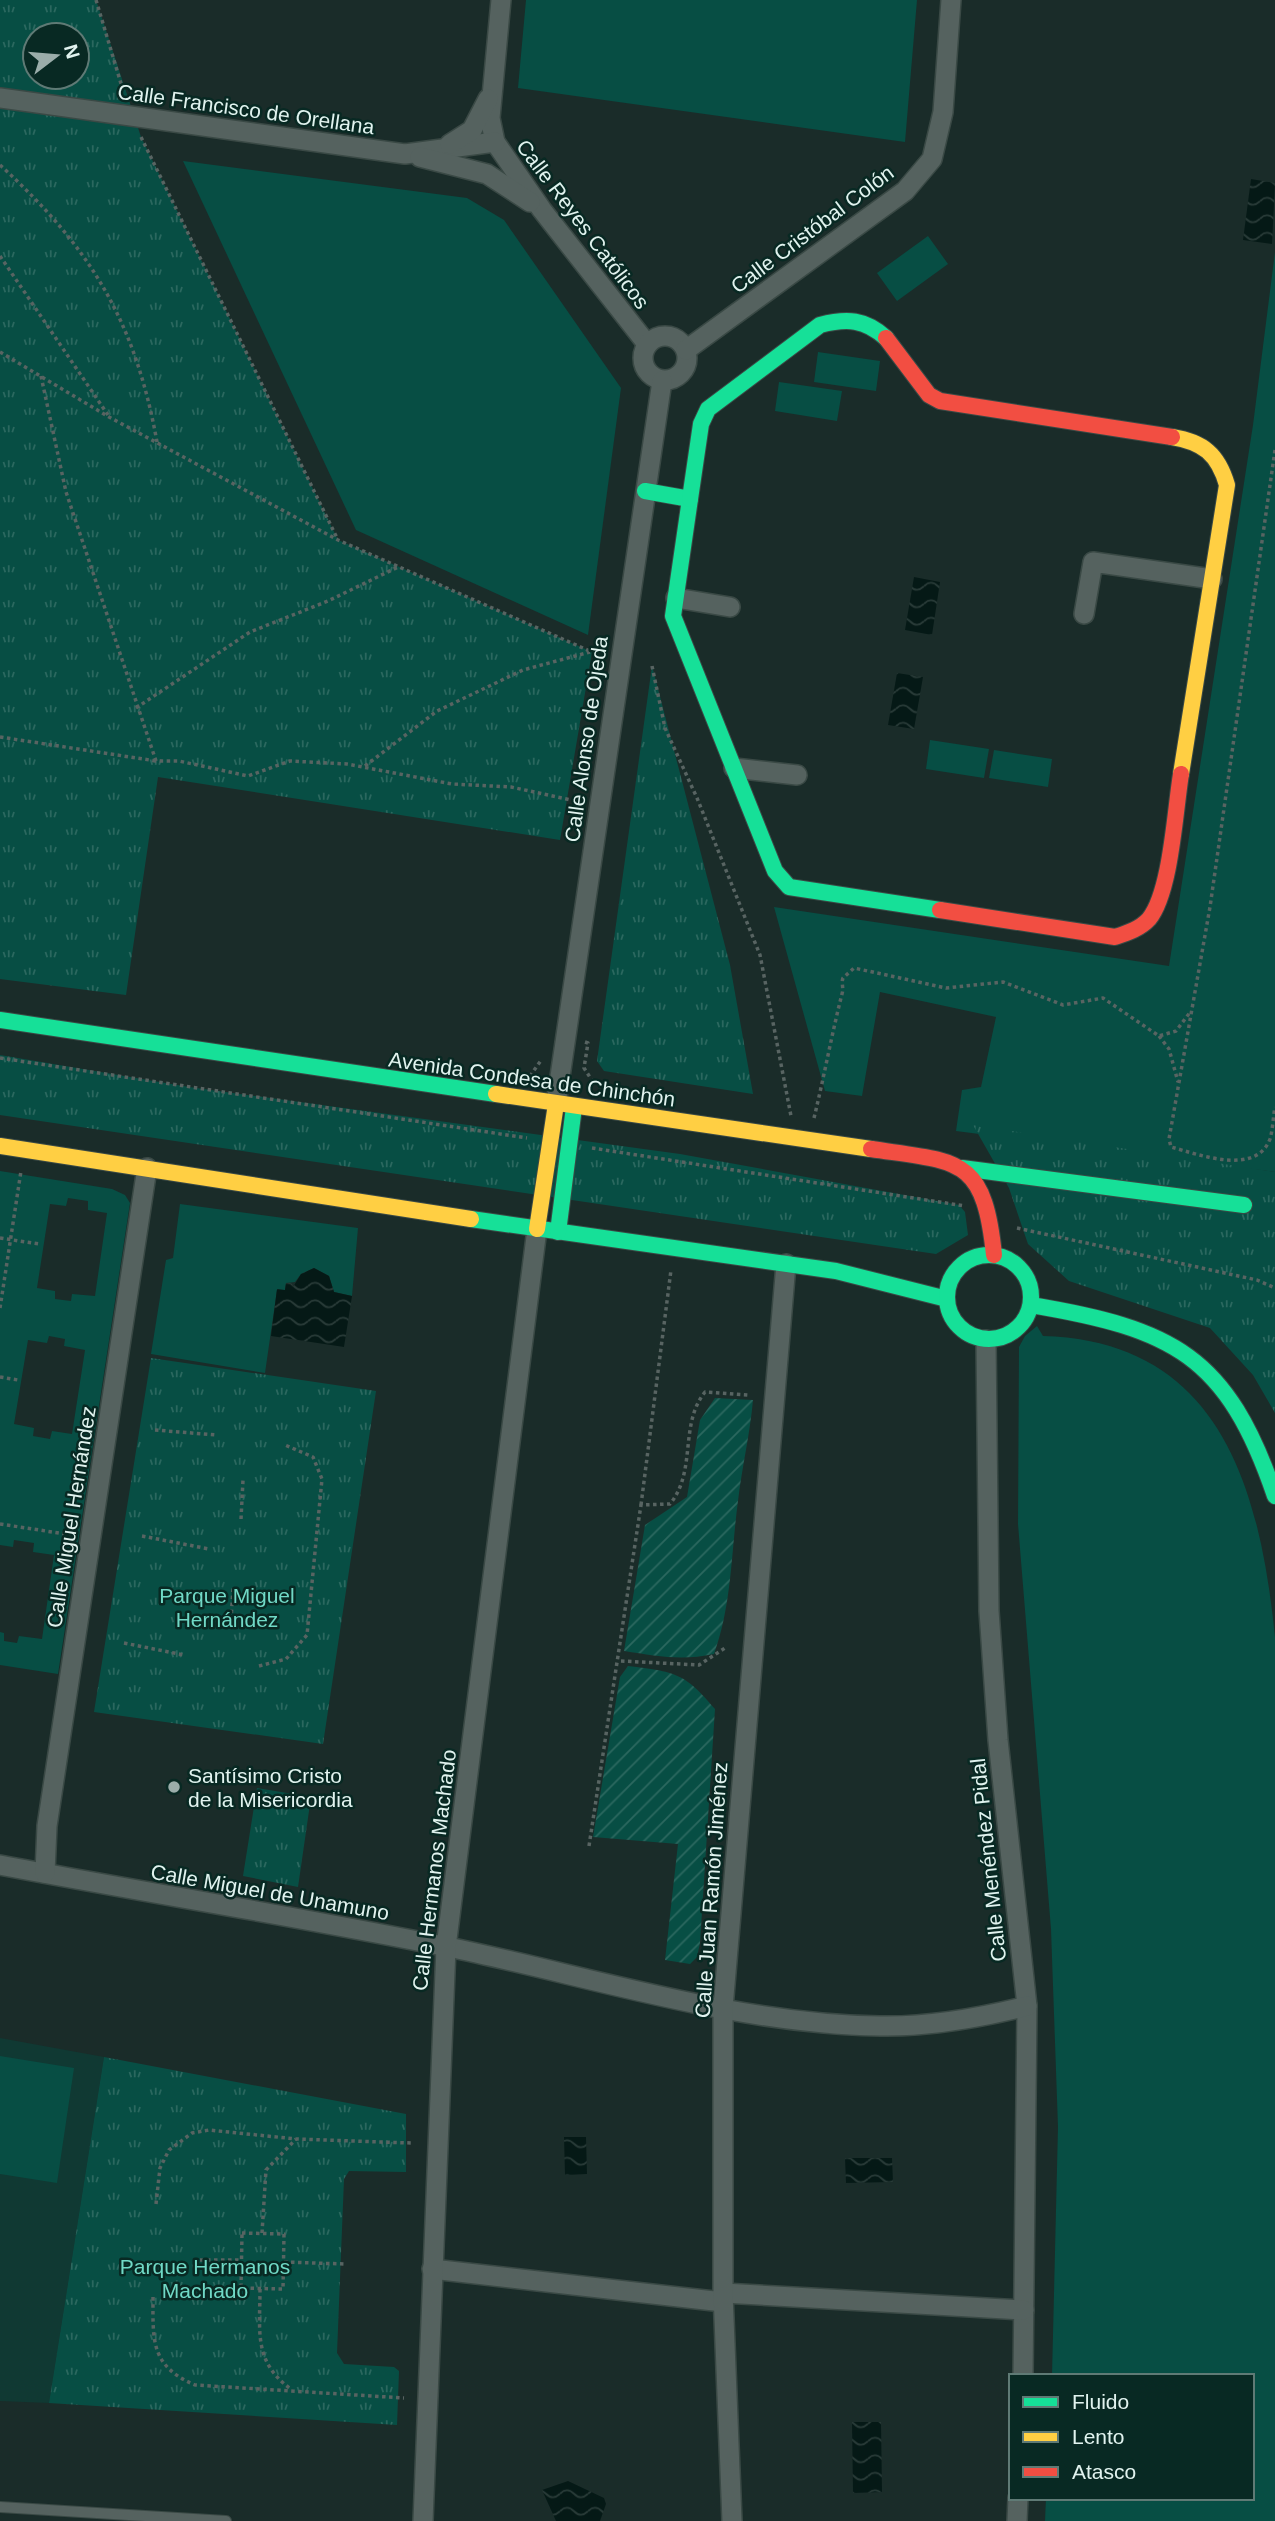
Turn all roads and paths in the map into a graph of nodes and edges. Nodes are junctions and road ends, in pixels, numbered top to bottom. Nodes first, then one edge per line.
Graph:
1 (96, 0) edge
2 (501, 0) edge
3 (951, 0) edge
4 (494, 86) junction
5 (122, 87) dead end
6 (0, 98) edge
7 (141, 137) dead end
8 (497, 146) junction
9 (443, 149) junction
10 (405, 155) junction
11 (0, 165) edge
12 (461, 165) junction
13 (541, 210) junction
14 (0, 256) edge
15 (647, 344) junction
16 (687, 350) junction
17 (0, 352) edge
18 (41, 376) junction
19 (662, 381) junction
20 (109, 417) junction
21 (157, 442) junction
22 (1275, 450) edge
23 (645, 491) junction
24 (690, 499) junction
25 (338, 540) junction
26 (399, 567) junction
27 (1212, 579) junction
28 (676, 598) junction
29 (730, 607) dead end
30 (1084, 614) dead end
31 (652, 666) dead end
32 (136, 708) junction
33 (0, 737) edge
34 (156, 761) junction
35 (364, 767) junction
36 (734, 768) junction
37 (797, 775) dead end
38 (571, 800) dead end
39 (1192, 1010) junction
40 (0, 1020) edge
41 (1160, 1036) junction
42 (0, 1058) edge
43 (1179, 1085) junction
44 (565, 1105) junction
45 (1275, 1107) edge
46 (1273, 1116) edge
47 (792, 1121) dead end
48 (813, 1124) dead end
49 (531, 1139) dead end
50 (569, 1144) junction
51 (0, 1146) edge
52 (147, 1168) junction
53 (962, 1168) junction
54 (22, 1169) dead end
55 (1244, 1205) dead end
56 (970, 1207) dead end
57 (1017, 1228) dead end
58 (537, 1229) junction
59 (558, 1232) junction
60 (0, 1238) edge
61 (10, 1240) junction
62 (39, 1244) dead end
63 (995, 1255) junction
64 (786, 1264) junction
65 (671, 1270) dead end
66 (1275, 1288) edge
67 (947, 1299) junction
68 (1031, 1305) junction
69 (0, 1308) edge
70 (986, 1340) junction
71 (0, 1377) edge
72 (18, 1380) dead end
73 (749, 1395) dead end
74 (156, 1430) dead end
75 (216, 1435) dead end
76 (285, 1445) dead end
77 (243, 1480) dead end
78 (1275, 1496) edge
79 (641, 1504) junction
80 (241, 1519) dead end
81 (0, 1524) edge
82 (78, 1536) dead end
83 (142, 1536) dead end
84 (209, 1549) dead end
85 (233, 1588) dead end
86 (230, 1620) dead end
87 (124, 1643) dead end
88 (725, 1648) dead end
89 (184, 1655) dead end
90 (621, 1661) dead end
91 (259, 1667) dead end
92 (589, 1846) dead end
93 (0, 1865) edge
94 (46, 1873) junction
95 (446, 1947) junction
96 (1027, 2006) junction
97 (723, 2008) junction
98 (296, 2139) junction
99 (411, 2143) dead end
100 (156, 2204) dead end
101 (262, 2233) junction
102 (201, 2260) dead end
103 (241, 2260) junction
104 (283, 2262) junction
105 (345, 2264) dead end
106 (432, 2269) junction
107 (260, 2289) junction
108 (153, 2297) dead end
109 (723, 2298) junction
110 (1024, 2310) junction
111 (1023, 2374) edge
112 (295, 2392) junction
113 (404, 2398) dead end
114 (1018, 2500) edge
115 (0, 2507) edge
116 (226, 2521) edge
117 (423, 2521) edge
118 (732, 2521) edge
119 (1017, 2521) edge

1 - 5 path
2 - 4 street, Calle Reyes Católicos
3 - 16 street, Calle Cristóbal Colón
4 - 8 street, Calle Reyes Católicos
4 - 9 street
6 - 10 street, Calle Francisco de Orellana
7 - 25 path
8 - 9 street, Calle Francisco de Orellana
8 - 12 street
8 - 13 street, Calle Reyes Católicos
9 - 10 street, Calle Francisco de Orellana
10 - 12 street
11 - 21 path
12 - 13 street
13 - 15 street, Calle Reyes Católicos
14 - 20 path
15 - 16 street
15 - 19 street
16 - 19 street
17 - 18 path
18 - 20 path
18 - 32 path
19 - 23 street, Calle Alonso de Ojeda
20 - 21 path
21 - 25 path
22 - 39 path
23 - 24 street
23 - 44 street, Calle Alonso de Ojeda
24 - 27 street
24 - 28 street
25 - 26 path
26 - 32 path
26 - 35 path
27 - 30 street
27 - 36 street
28 - 29 street
28 - 36 street
31 - 47 path
32 - 34 path
33 - 34 path
34 - 35 path
35 - 38 path
36 - 37 street
39 - 41 path
39 - 43 path
40 - 44 street, Avenida Condesa de Chinchón
41 - 43 path
41 - 48 path
42 - 49 path
43 - 46 path
44 - 50 street
44 - 53 street, Avenida Condesa de Chinchón
44 - 58 street
45 - 46 path
50 - 56 path
50 - 59 street
51 - 52 street
52 - 58 street
52 - 94 street, Calle Miguel Hernández
53 - 55 street, Avenida Condesa de Chinchón
53 - 63 street
54 - 61 path
57 - 66 path
58 - 59 street
58 - 95 street, Calle Hermanos Machado
59 - 64 street
60 - 61 path
61 - 62 path
61 - 69 path
63 - 67 street
63 - 68 street
64 - 67 street
64 - 97 street, Calle Juan Ramón Jiménez
65 - 79 path
67 - 70 street
68 - 70 street
68 - 78 street
70 - 96 street, Calle Menéndez Pidal
71 - 72 path
73 - 79 path
74 - 75 path
76 - 91 path
77 - 80 path
79 - 92 path
81 - 82 path
83 - 84 path
85 - 86 path
87 - 89 path
88 - 90 path
93 - 94 street, Calle Miguel de Unamuno
94 - 95 street, Calle Miguel de Unamuno
95 - 97 street, Calle Miguel de Unamuno
95 - 106 street, Calle Hermanos Machado
96 - 97 street, Calle Miguel de Unamuno
96 - 110 street, Calle Menéndez Pidal
97 - 109 street, Calle Juan Ramón Jiménez
98 - 99 path
98 - 100 path
98 - 101 path
101 - 103 path
101 - 104 path
102 - 103 path
103 - 107 path
104 - 105 path
104 - 107 path
106 - 109 street
106 - 117 street, Calle Hermanos Machado
107 - 112 path
108 - 112 path
109 - 110 street
109 - 118 street, Calle Juan Ramón Jiménez
110 - 111 street, Calle Menéndez Pidal
112 - 113 path
114 - 119 street
115 - 116 lane

